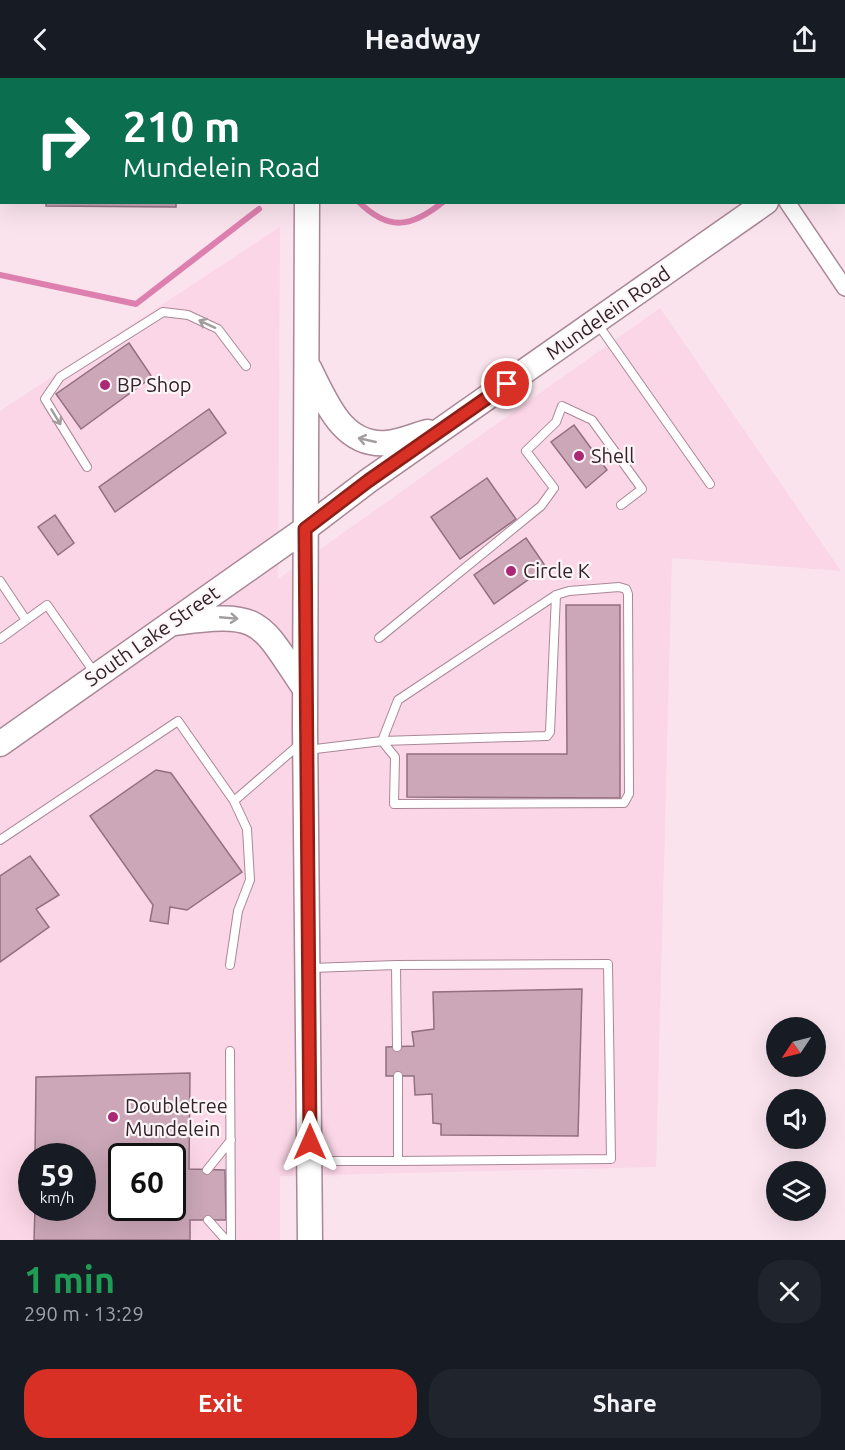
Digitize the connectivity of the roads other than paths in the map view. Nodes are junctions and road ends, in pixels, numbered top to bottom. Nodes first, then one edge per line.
1 (307, 204) edge
2 (788, 204) edge
3 (752, 209) edge
4 (845, 288) edge
5 (596, 322) junction
6 (306, 363) junction
7 (246, 366) dead end
8 (444, 428) junction
9 (87, 467) dead end
10 (710, 484) dead end
11 (621, 505) dead end
12 (305, 529) junction
13 (0, 581) edge
14 (556, 595) junction
15 (26, 620) junction
16 (171, 623) junction
17 (379, 638) dead end
18 (0, 639) edge
19 (96, 676) junction
20 (305, 689) junction
21 (382, 741) junction
22 (0, 744) edge
23 (305, 744) junction
24 (234, 801) junction
25 (0, 840) edge
26 (230, 965) dead end
27 (396, 965) junction
28 (309, 968) junction
29 (397, 1047) dead end
30 (230, 1051) dead end
31 (398, 1076) dead end
32 (231, 1140) junction
33 (310, 1161) junction
34 (398, 1161) junction
35 (207, 1170) dead end
36 (208, 1220) dead end
37 (226, 1240) edge
38 (231, 1240) edge
39 (310, 1240) edge

1 - 6 main road
2 - 4 street
3 - 5 main road, Mundelein Road
5 - 8 main road, Mundelein Road
5 - 10 lane
8 -> 6 main road
6 - 12 main road
7 -> 9 lane
8 - 12 main road, Mundelein Road
11 - 17 lane
12 - 16 main road, South Lake Street
12 - 20 main road
13 - 15 lane
14 - 21 lane
14 - 21 lane
14 - 21 lane
15 - 18 lane
15 - 19 lane
16 - 19 main road, South Lake Street
16 -> 20 main road
19 - 22 main road, South Lake Street
20 - 23 main road
21 - 23 lane
23 - 24 lane
23 - 28 main road
24 - 25 lane
24 - 26 lane
27 - 28 lane
27 - 29 lane
27 - 34 lane
28 - 33 main road
30 - 32 lane
31 - 34 lane
32 - 35 lane
32 - 38 lane
33 - 34 lane
33 - 39 main road
36 - 37 lane

